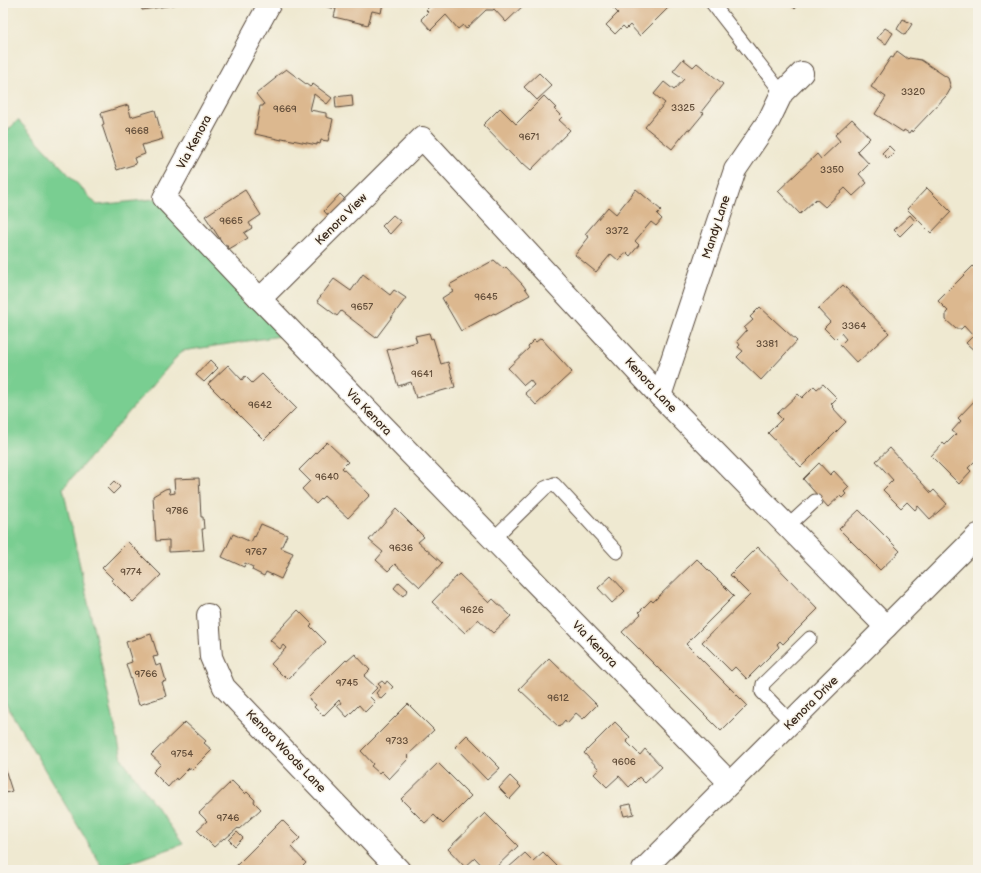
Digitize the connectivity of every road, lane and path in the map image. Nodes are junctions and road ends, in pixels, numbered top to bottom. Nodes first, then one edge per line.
1 (270, 3) edge
2 (712, 3) edge
3 (802, 73) dead end
4 (782, 93) junction
5 (422, 138) joint
6 (260, 300) junction
7 (660, 396) junction
8 (815, 501) dead end
9 (788, 526) junction
10 (978, 535) edge
11 (493, 539) junction
12 (617, 552) dead end
13 (208, 615) dead end
14 (886, 627) junction
15 (810, 638) dead end
16 (791, 722) junction
17 (730, 783) junction
18 (400, 870) edge
19 (643, 870) edge

1 - 6 street, Via Kenora
2 - 4 lane
3 - 4 street, Mandy Lane
4 - 7 street, Mandy Lane
5 - 6 street, Kenora View
5 - 7 street, Kenora Lane
6 - 11 street, Via Kenora
7 - 9 street, Kenora Lane
8 - 9 lane
9 - 14 street, Kenora Lane
10 - 14 street, Kenora Drive
11 - 12 lane
11 - 17 street, Via Kenora
13 - 18 street, Kenora Woods Lane
14 - 16 street, Kenora Drive
15 - 16 lane
16 - 17 street, Kenora Drive
17 - 19 street, Kenora Drive

